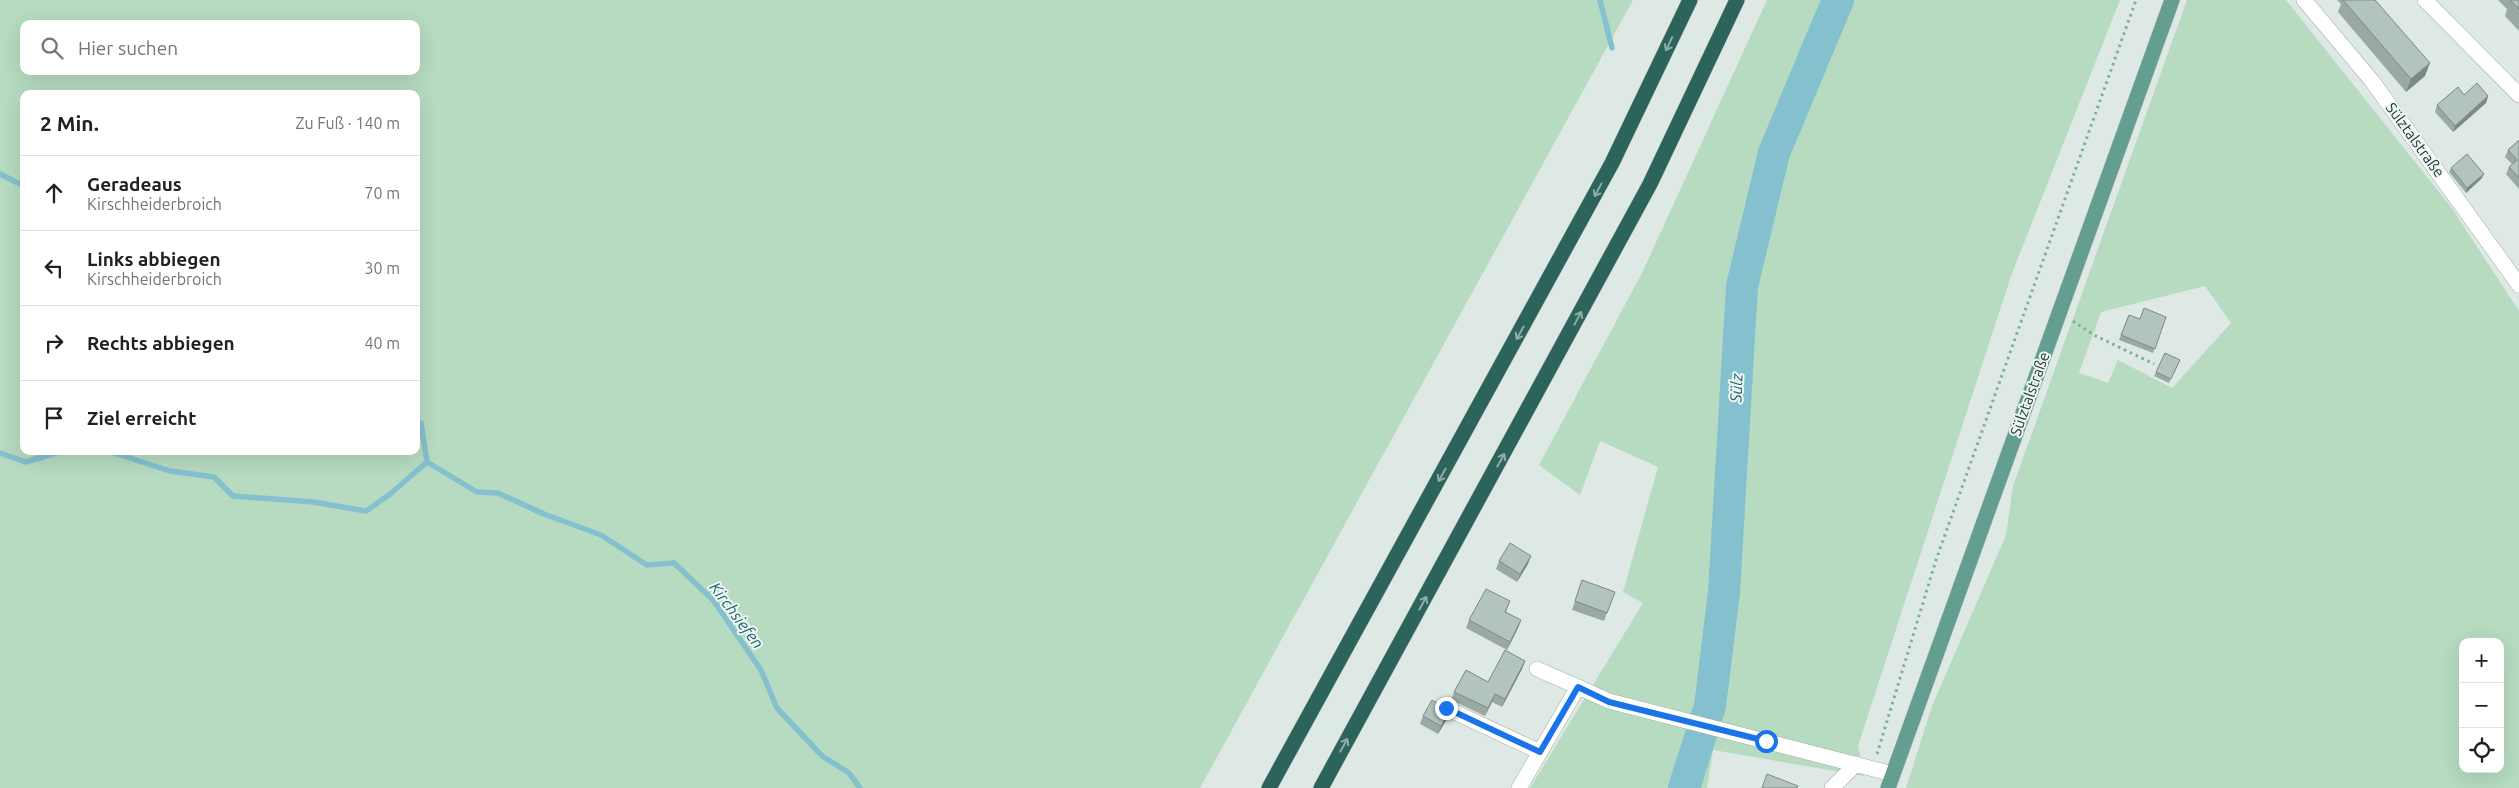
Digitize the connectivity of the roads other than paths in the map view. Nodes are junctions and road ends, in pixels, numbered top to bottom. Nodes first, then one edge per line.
1 (1690, 0) edge
2 (1737, 0) edge
3 (2172, 0) edge
4 (2304, 0) edge
5 (2425, 0) edge
6 (2519, 95) edge
7 (2519, 285) edge
8 (1537, 669) dead end
9 (1578, 687) junction
10 (1446, 708) edge
11 (1540, 752) junction
12 (1856, 764) junction
13 (1891, 781) edge
14 (1269, 788) edge
15 (1321, 788) edge
16 (1519, 788) edge
17 (1832, 788) edge

1 -> 14 highway
15 -> 2 highway
3 - 13 main road, Sülztalstraße
4 - 7 street, Sülztalstraße
5 - 6 street
8 - 9 street
9 - 11 street
9 - 12 street
10 - 11 street
11 - 16 street
12 - 13 street
12 - 17 street

